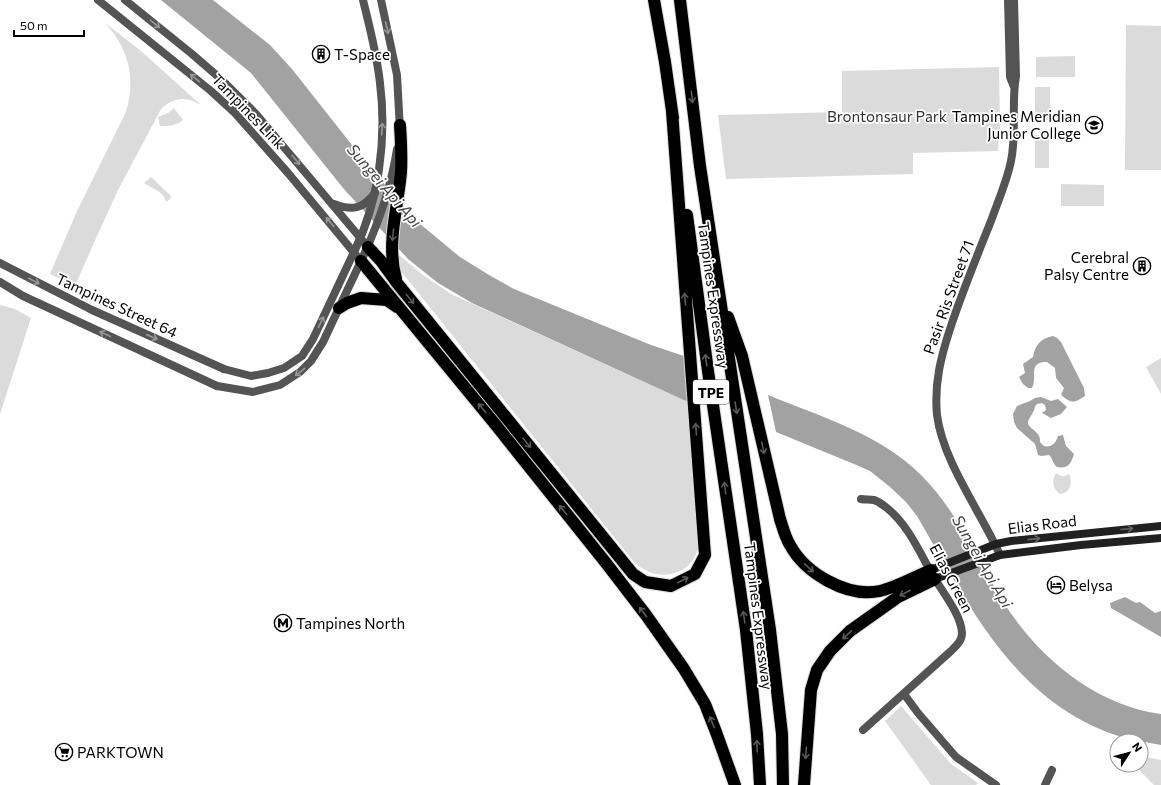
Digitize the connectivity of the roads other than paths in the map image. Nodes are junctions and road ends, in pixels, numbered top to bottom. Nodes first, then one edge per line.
1 (98, 0) edge
2 (125, 0) edge
3 (363, 0) edge
4 (381, 0) edge
5 (654, 0) edge
6 (680, 0) edge
7 (684, 0) edge
8 (1008, 0) edge
9 (1014, 0) edge
10 (687, 58) junction
11 (222, 80) junction
12 (1014, 88) junction
13 (672, 111) junction
14 (235, 113) junction
15 (400, 125) junction
16 (375, 193) junction
17 (333, 204) junction
18 (364, 243) junction
19 (358, 256) junction
20 (0, 262) edge
21 (0, 282) edge
22 (397, 283) junction
23 (718, 286) junction
24 (339, 308) junction
25 (402, 310) junction
26 (861, 500) dead end
27 (1161, 526) edge
28 (1161, 538) edge
29 (996, 544) junction
30 (1000, 555) junction
31 (933, 574) junction
32 (904, 694) junction
33 (863, 730) dead end
34 (1052, 770) dead end
35 (735, 785) edge
36 (760, 785) edge
37 (783, 785) edge
38 (804, 785) edge
39 (996, 785) edge
40 (1045, 785) edge

14 -> 1 street, Tampines Link
2 -> 11 street, Tampines Link
16 -> 3 street
4 -> 15 street
5 - 13 highway, Tampines Expressway / TPE
6 - 10 highway, Tampines Expressway / TPE
7 - 10 highway
8 - 12 street, Pasir Ris Street 71
9 - 12 street, Pasir Ris Street 71
10 -> 23 highway, Tampines Expressway / TPE
11 - 14 street
11 -> 17 street, Tampines Link
12 - 29 street, Pasir Ris Street 71
22 -> 13 highway
36 -> 13 highway, Tampines Expressway / TPE
19 -> 14 street, Tampines Link
15 - 18 street
15 -> 22 highway
16 - 17 street
16 - 18 street
17 - 18 street, Tampines Link
18 - 19 street
18 - 22 highway
20 -> 19 street, Tampines Street 64
19 - 24 street, Tampines Street 64
19 - 25 highway
24 -> 21 street, Tampines Street 64
23 -> 31 highway
23 -> 37 highway, Tampines Expressway / TPE
24 - 25 highway
35 -> 25 highway
26 - 31 street, Elias Green
29 -> 27 main road, Elias Road
28 - 30 main road, Elias Road
29 - 30 street, Pasir Ris Street 71
29 - 31 main road, Elias Road
30 - 31 main road, Elias Road
31 - 32 street, Elias Green
31 -> 38 highway
32 - 33 street, Elias Green
32 - 39 street
34 - 40 street

